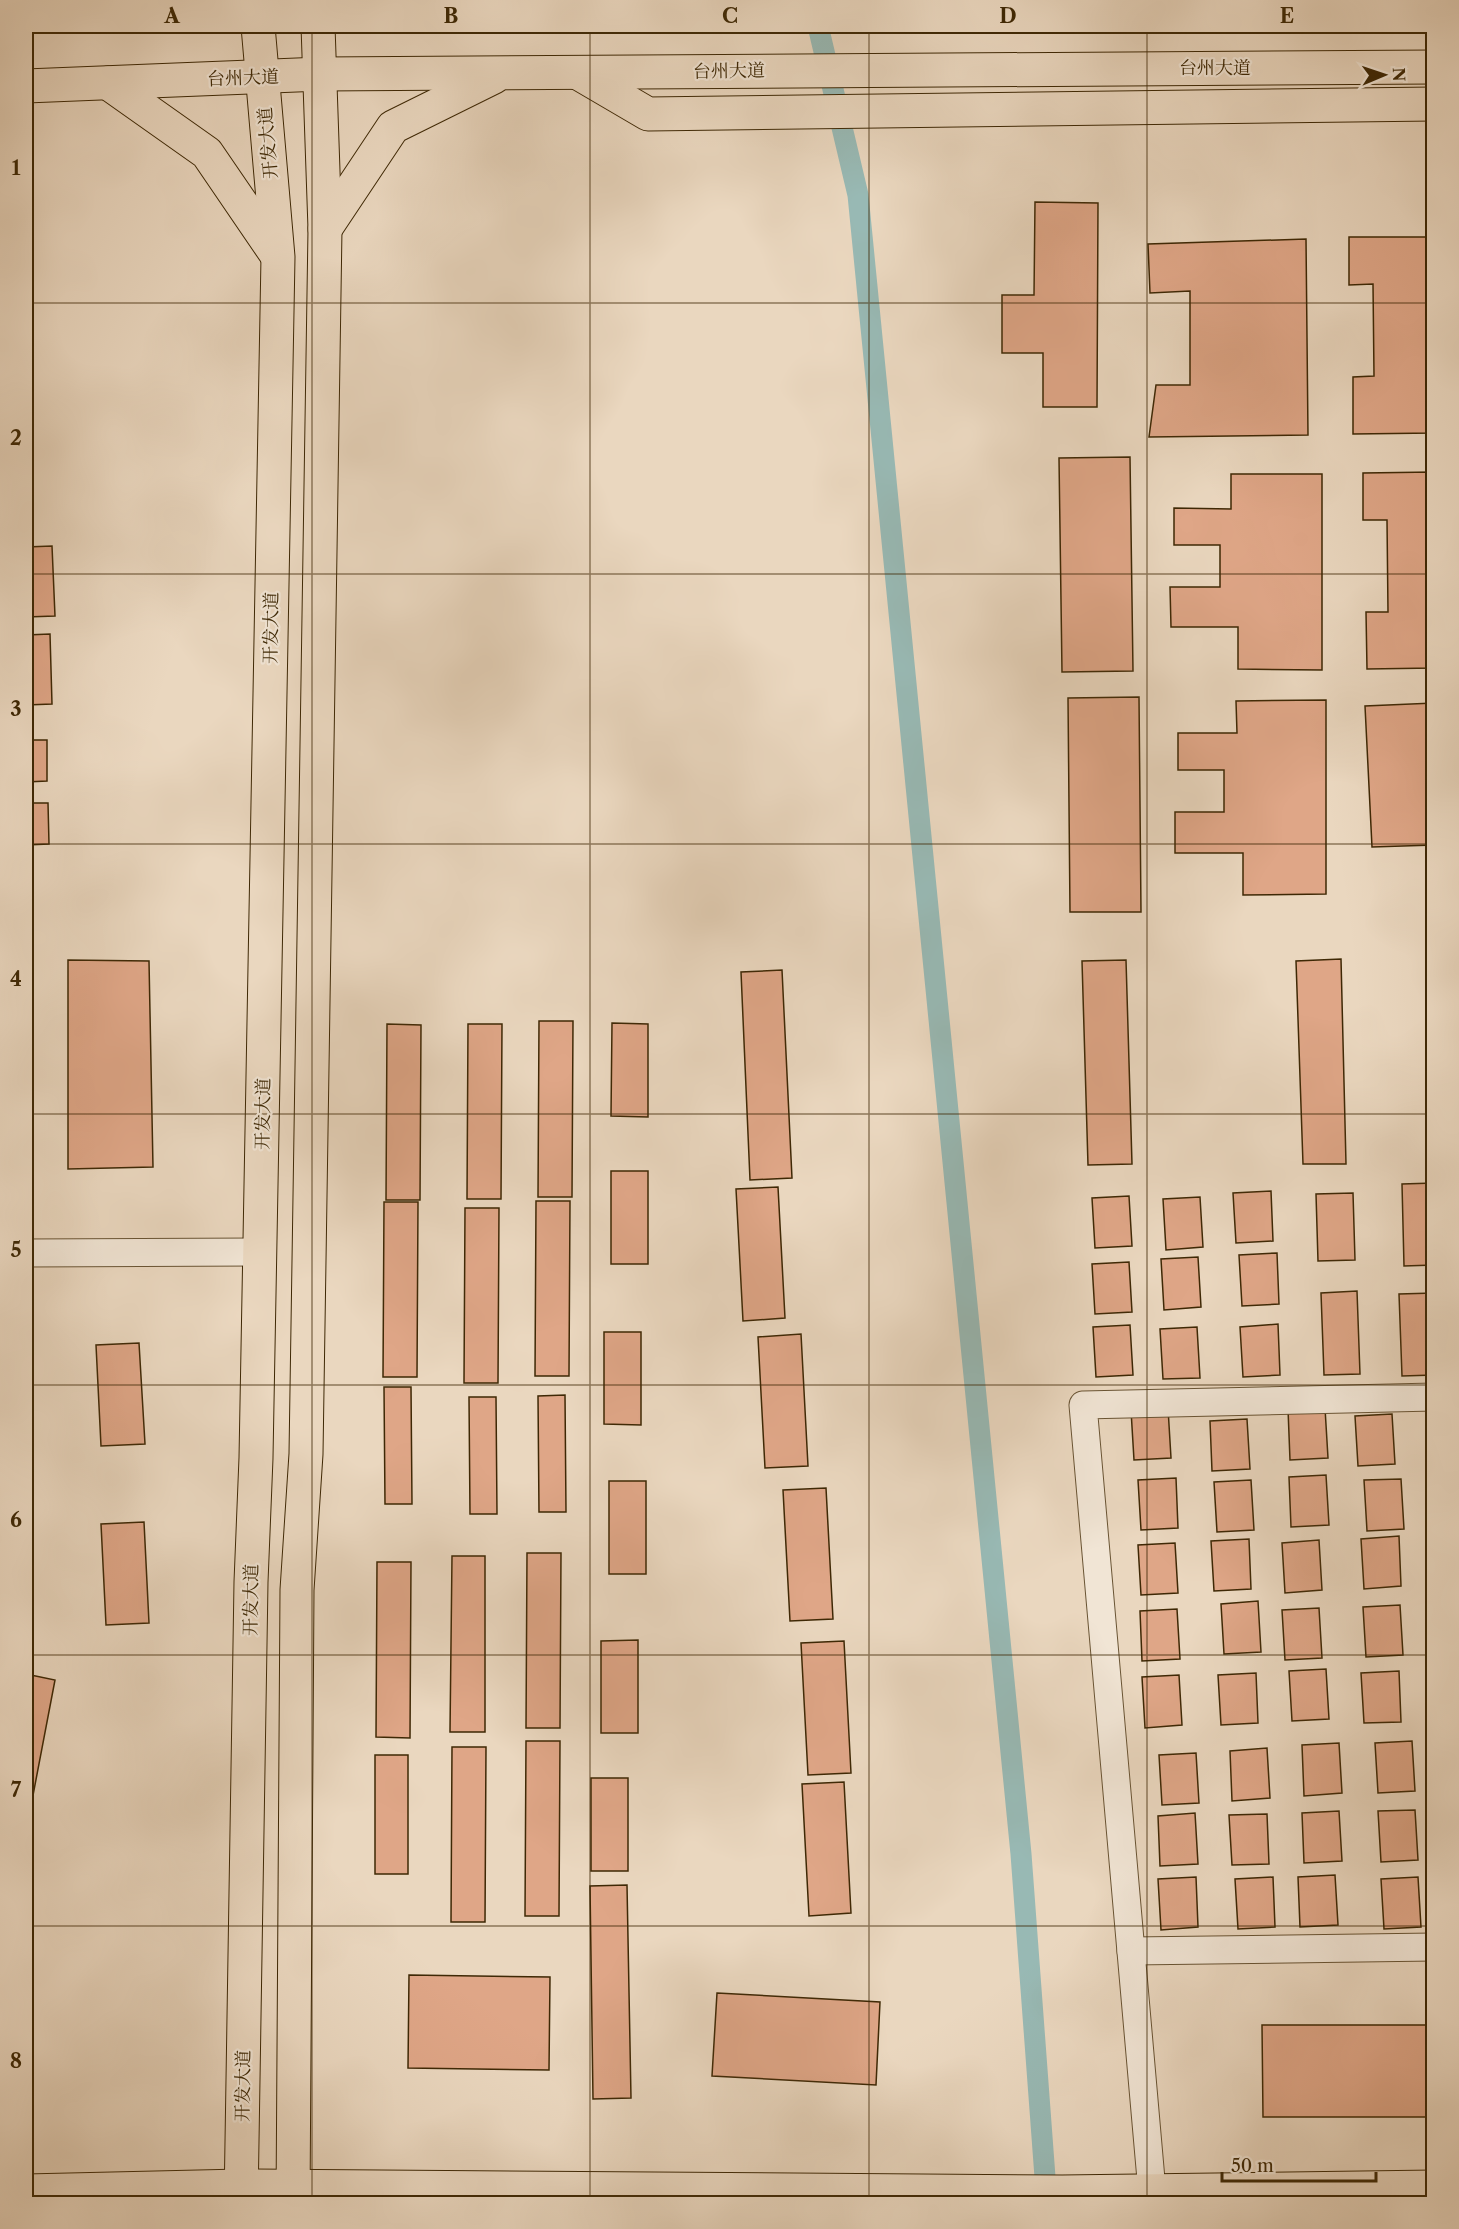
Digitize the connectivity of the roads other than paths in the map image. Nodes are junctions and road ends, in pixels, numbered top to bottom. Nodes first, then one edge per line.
1 (258, 26) edge
2 (318, 26) edge
3 (1434, 68) edge
4 (576, 72) junction
5 (500, 73) junction
6 (321, 74) junction
7 (262, 77) junction
8 (108, 83) junction
9 (26, 86) edge
10 (1434, 104) edge
11 (326, 230) junction
12 (278, 257) junction
13 (26, 1252) edge
14 (260, 1252) junction
15 (1434, 1397) edge
16 (1434, 1947) edge
17 (1131, 1951) junction
18 (1434, 2187) edge
19 (26, 2191) edge
20 (1152, 2191) junction
21 (241, 2195) edge
22 (293, 2195) edge

1 - 7 main road, 开发大道
2 - 6 main road
3 - 4 main road, 台州大道
4 - 5 main road, 台州大道
4 - 10 main road
5 - 6 main road, 台州大道
5 - 11 main road
6 - 7 main road, 台州大道
6 - 11 main road
7 - 8 main road, 台州大道
7 - 12 main road, 开发大道
8 - 9 main road, 台州大道
8 - 12 main road
11 - 22 main road
12 - 14 main road, 开发大道
13 - 14 street
14 - 21 main road, 开发大道
15 - 17 street
16 - 17 street
17 - 20 street
18 - 20 main road
19 - 21 main road
20 - 22 main road
21 - 22 main road

